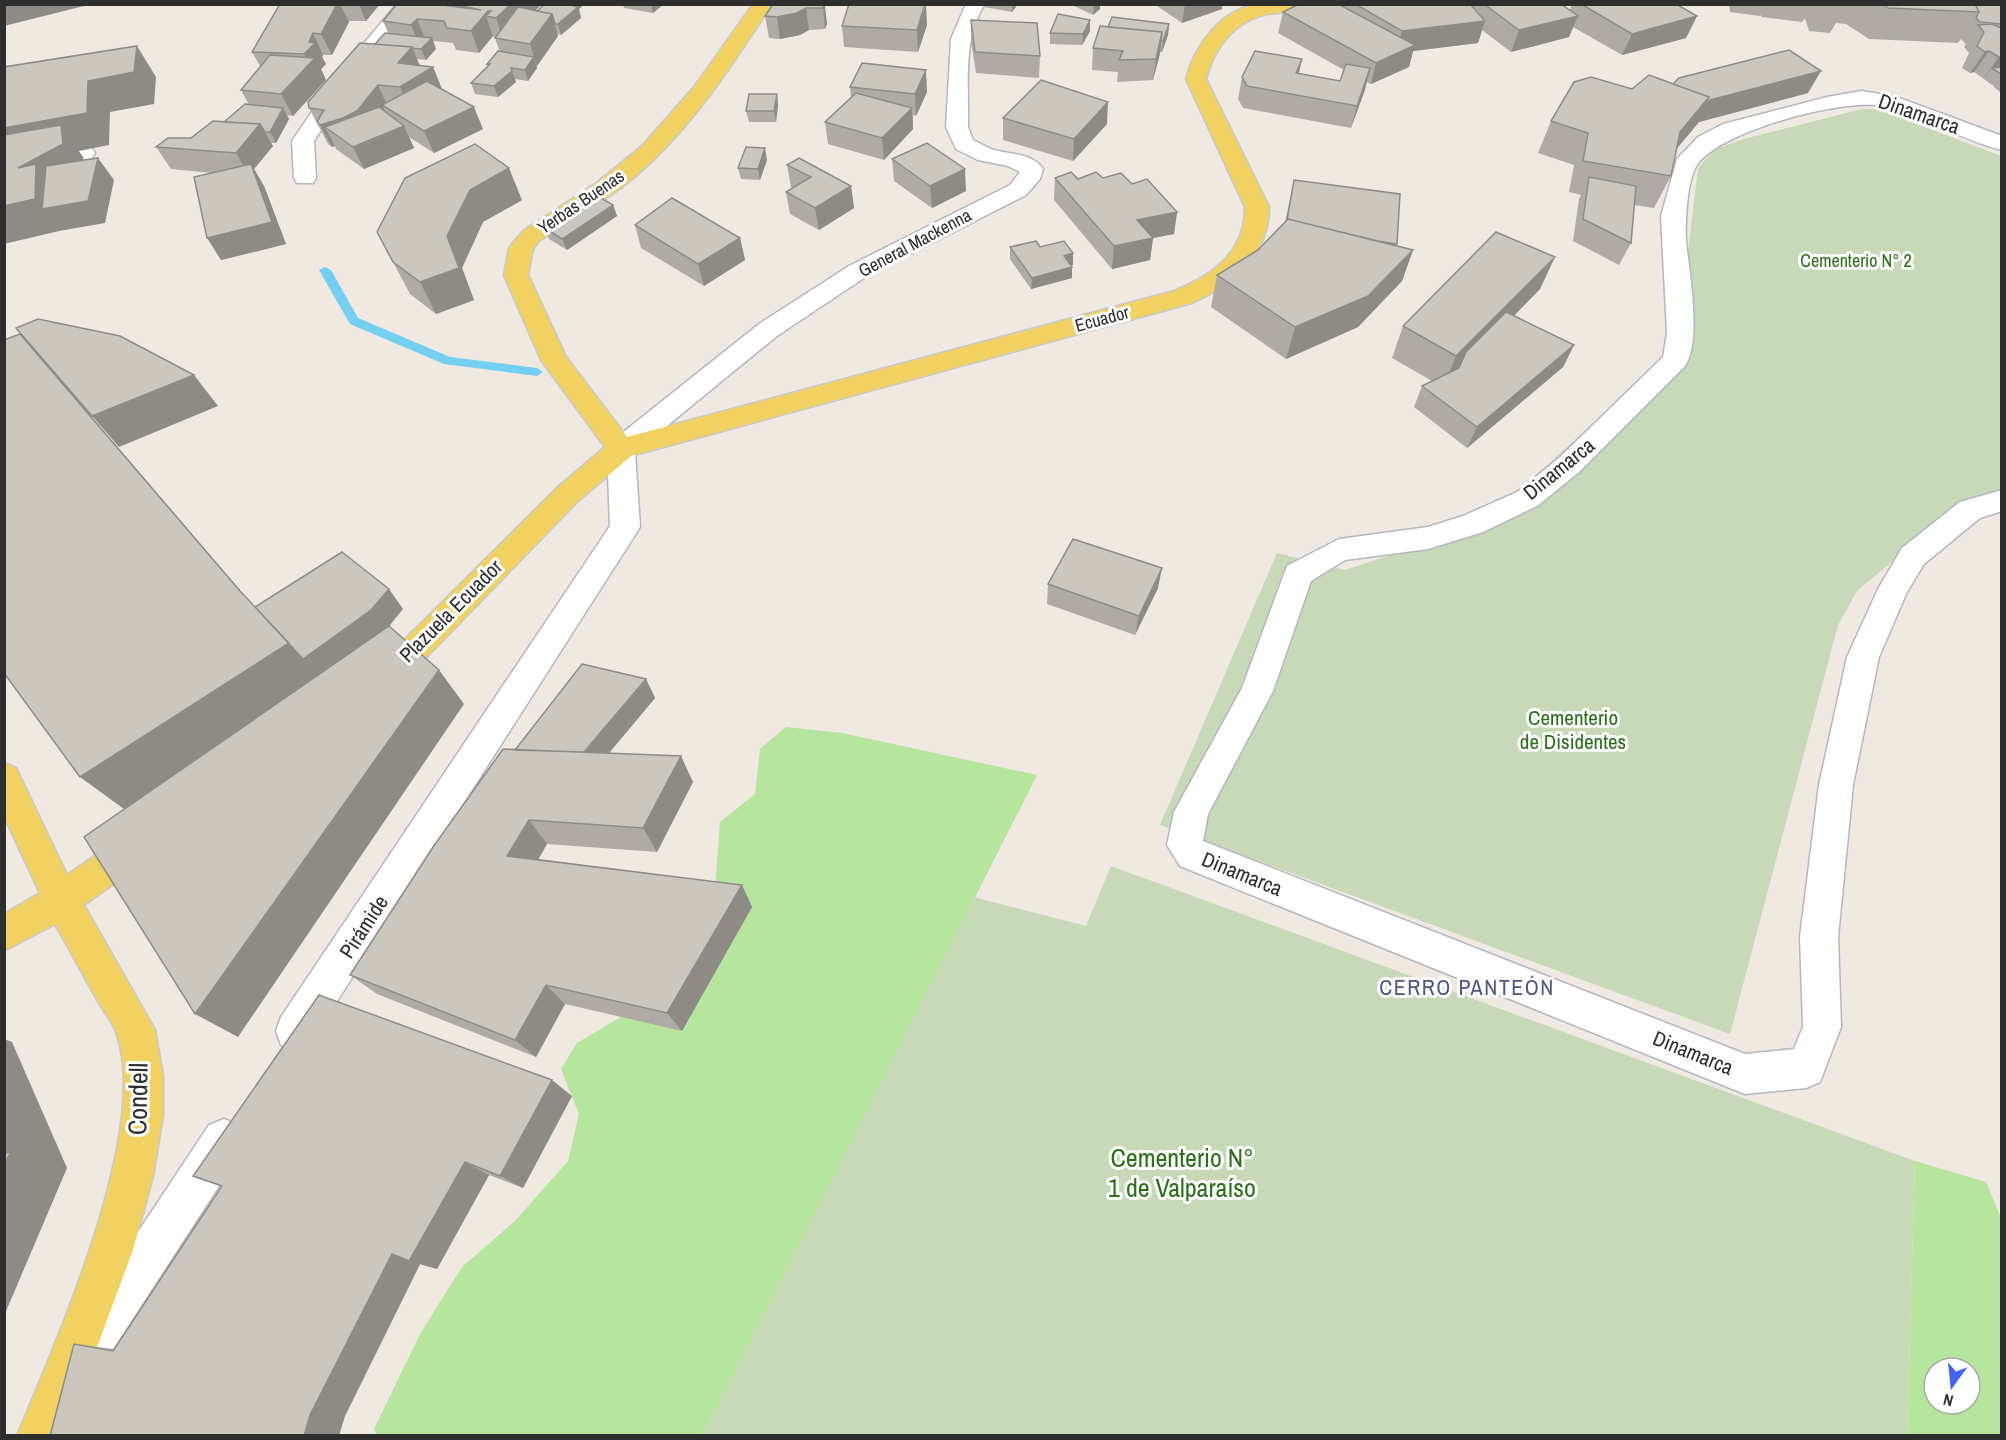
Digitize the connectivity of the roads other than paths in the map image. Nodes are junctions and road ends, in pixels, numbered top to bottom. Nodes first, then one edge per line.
1 (408, 4) edge
2 (763, 4) edge
3 (976, 4) edge
4 (1308, 4) edge
5 (2001, 144) edge
6 (84, 153) dead end
7 (4, 167) edge
8 (305, 178) dead end
9 (621, 448) junction
10 (2001, 500) edge
11 (355, 696) edge
12 (4, 778) edge
13 (170, 825) edge
14 (61, 900) junction
15 (4, 934) edge
16 (280, 1054) edge
17 (241, 1114) edge
18 (59, 1392) junction
19 (40, 1436) edge

1 - 8 street
2 - 9 main road, Yerbas Buenas
3 - 9 street, General Mackenna
4 - 9 main road, Ecuador
5 - 10 street, Dinamarca
6 - 7 street
9 - 11 main road, Plazuela Ecuador
9 - 16 street, Pirámide
12 - 14 main road, Condell
13 - 14 main road
14 - 15 main road
14 - 18 main road, Condell
17 - 18 street
18 - 19 main road, Condell

